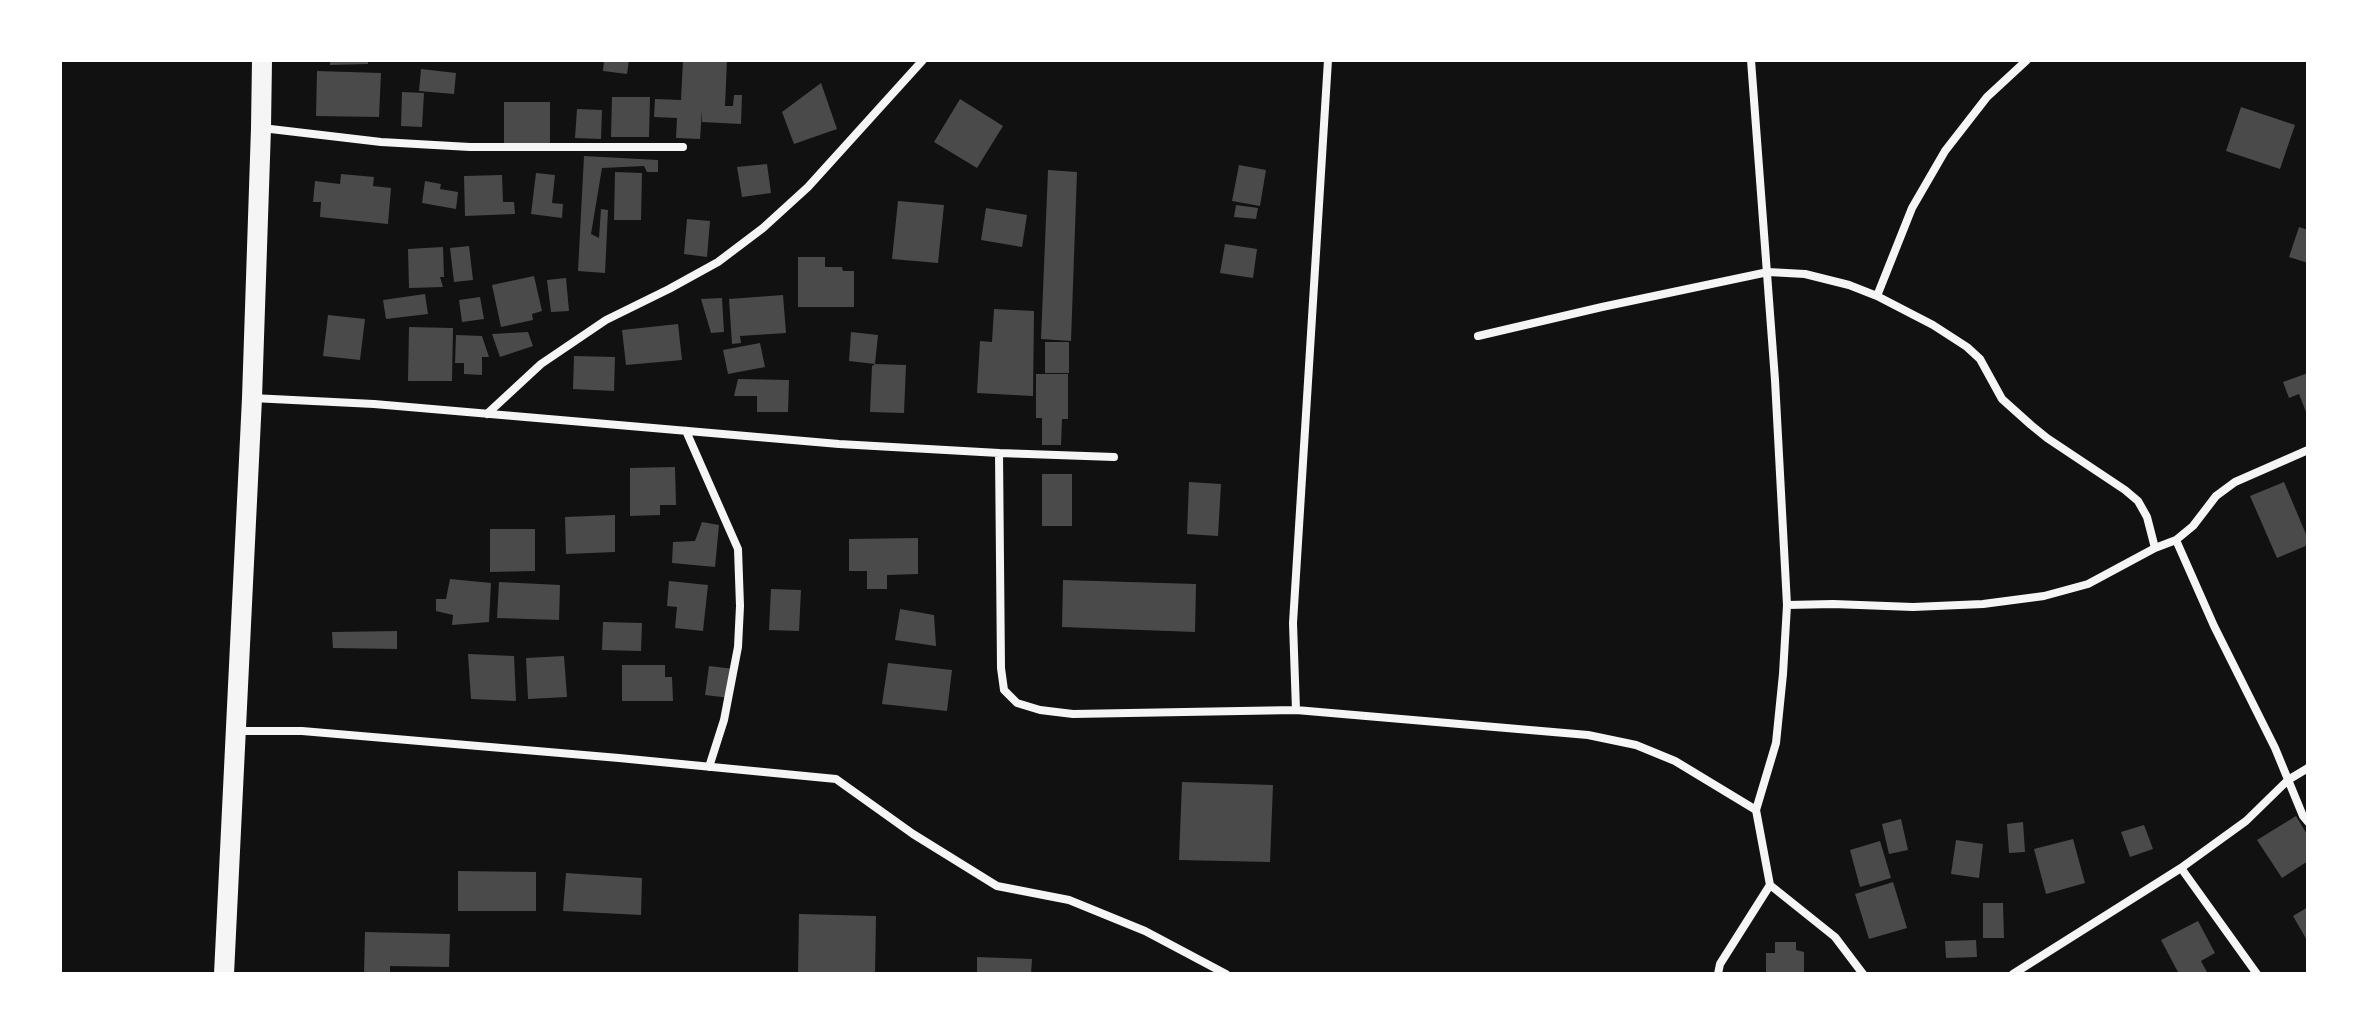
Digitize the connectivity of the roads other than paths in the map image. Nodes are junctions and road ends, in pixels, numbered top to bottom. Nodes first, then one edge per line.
1 (262, 60) edge
2 (923, 60) edge
3 (1328, 60) edge
4 (1751, 60) edge
5 (2027, 60) edge
6 (261, 128) junction
7 (683, 147) dead end
8 (1768, 272) junction
9 (1877, 296) junction
10 (1478, 336) dead end
11 (252, 398) junction
12 (487, 414) junction
13 (686, 431) junction
14 (2308, 450) edge
15 (999, 453) junction
16 (1114, 457) dead end
17 (2176, 540) junction
18 (2155, 548) junction
19 (1787, 605) junction
20 (1296, 710) junction
21 (235, 731) junction
22 (709, 767) junction
23 (2308, 768) edge
24 (2288, 780) junction
25 (1756, 810) junction
26 (2308, 822) edge
27 (2181, 868) junction
28 (1770, 885) junction
29 (224, 974) edge
30 (1226, 974) edge
31 (1718, 974) edge
32 (1863, 974) edge
33 (2013, 974) edge
34 (2257, 974) edge

1 - 6 main road
2 - 12 street
3 - 20 street
4 - 8 street
5 - 9 street
6 - 7 street
6 - 11 main road
8 - 9 street
8 - 10 street
8 - 19 street
9 - 18 street
11 - 12 street
11 - 21 main road
12 - 13 street
13 - 15 street
13 - 22 street
14 - 17 street
15 - 16 street
15 - 20 street
17 - 18 street
17 - 24 street
18 - 19 street
19 - 25 street
20 - 25 street
21 - 22 street
21 - 29 main road
22 - 30 street
23 - 24 street
24 - 26 street
24 - 27 street
25 - 28 street
27 - 33 street
27 - 34 street
28 - 31 street
28 - 32 street

